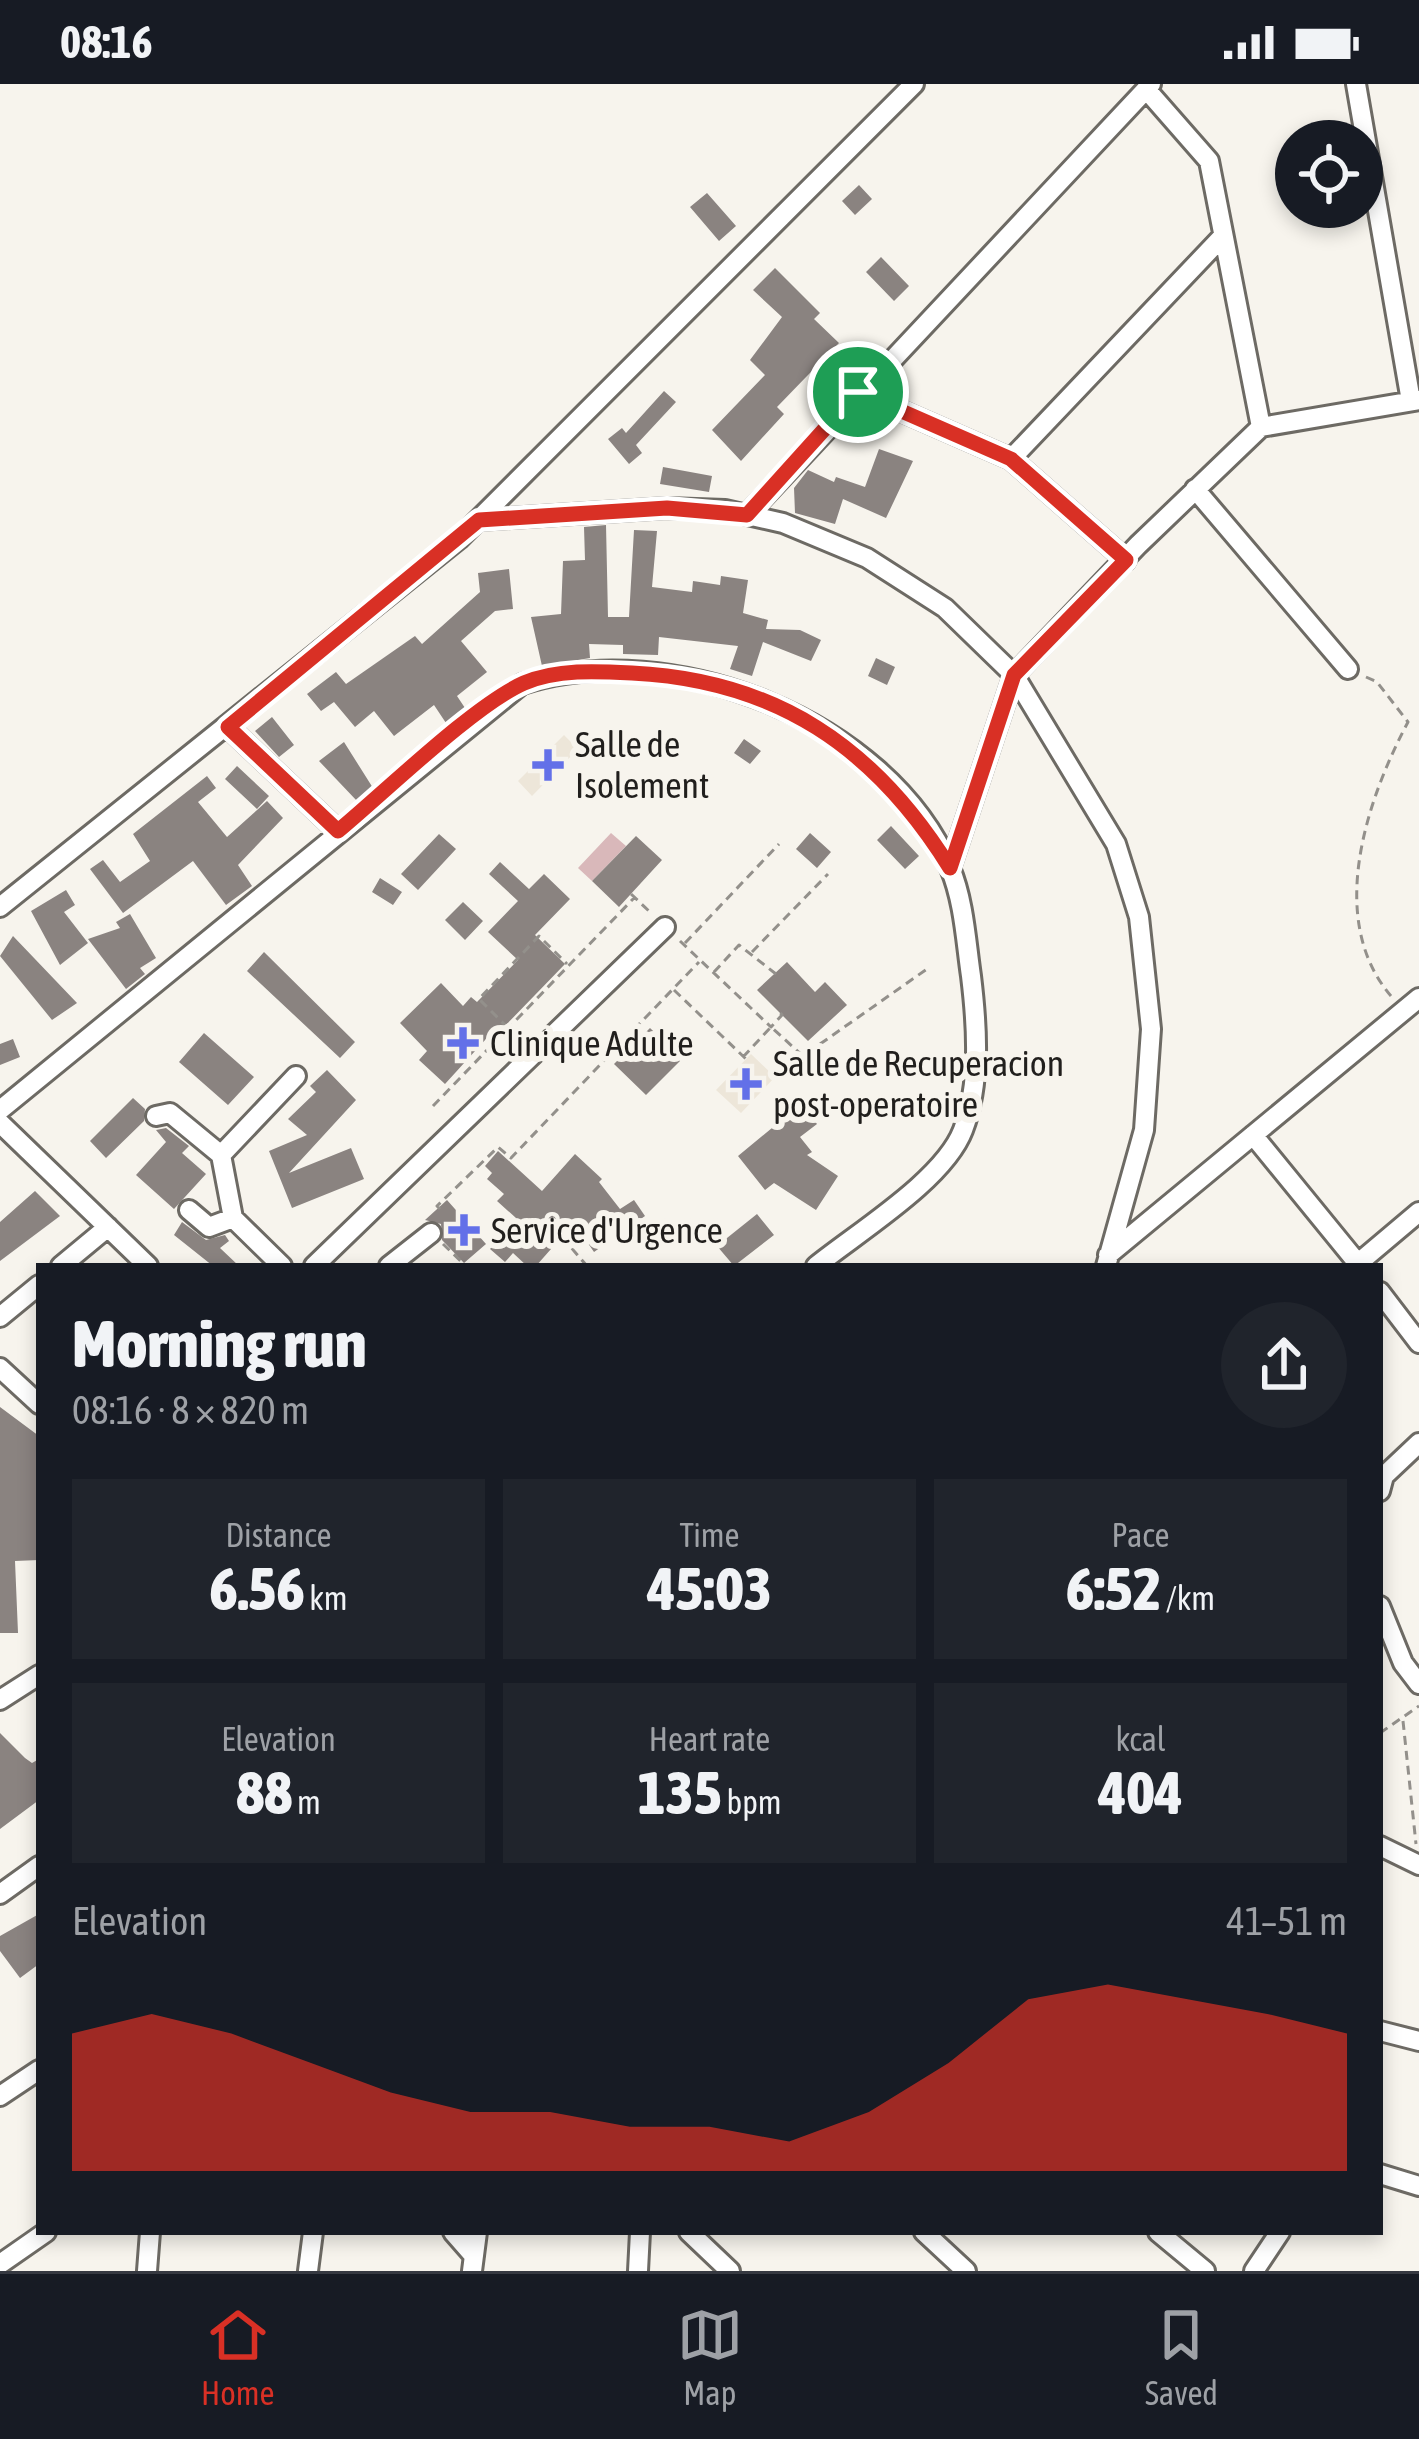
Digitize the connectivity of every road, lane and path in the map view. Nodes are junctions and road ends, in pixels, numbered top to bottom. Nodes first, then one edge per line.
1 (914, 84) edge
2 (1356, 84) edge
3 (1148, 87) edge
4 (1223, 236) junction
5 (858, 392) junction
6 (1415, 400) edge
7 (1261, 427) junction
8 (1011, 459) junction
9 (1196, 489) junction
10 (747, 515) junction
11 (479, 520) junction
12 (1126, 560) junction
13 (1348, 669) joint
14 (1014, 675) junction
15 (228, 727) junction
16 (338, 831) junction
17 (779, 844) dead end
18 (950, 868) junction
19 (828, 874) dead end
20 (0, 908) edge
21 (665, 927) junction
22 (684, 945) junction
23 (752, 952) junction
24 (701, 960) junction
25 (569, 965) junction
26 (927, 969) dead end
27 (713, 972) junction
28 (776, 974) dead end
29 (673, 989) junction
30 (1411, 1004) edge
31 (778, 1010) dead end
32 (771, 1027) junction
33 (508, 1028) junction
34 (620, 1044) junction
35 (627, 1051) dead end
36 (296, 1076) dead end
37 (433, 1106) dead end
38 (0, 1110) edge
39 (156, 1116) dead end
40 (0, 1123) edge
41 (1253, 1135) junction
42 (221, 1155) junction
43 (440, 1209) dead end
44 (189, 1210) dead end
45 (1419, 1213) edge
46 (233, 1218) junction
47 (108, 1227) junction
48 (439, 1234) joint
49 (562, 1237) dead end
50 (1103, 1262) edge
51 (66, 1263) edge
52 (145, 1263) edge
53 (279, 1263) edge
54 (322, 1263) edge
55 (394, 1263) edge
56 (463, 1263) edge
57 (584, 1263) edge
58 (820, 1263) edge
59 (1355, 1263) edge
60 (1359, 1263) edge
61 (36, 1287) edge
62 (1383, 1296) edge
63 (0, 1317) edge
64 (1419, 1342) edge
65 (0, 1368) edge
66 (36, 1401) edge
67 (1419, 1443) edge
68 (1383, 1480) edge
69 (1383, 1613) edge
70 (36, 1677) edge
71 (1419, 1684) edge
72 (0, 1700) edge
73 (1419, 1706) edge
74 (1402, 1721) junction
75 (1383, 1731) edge
76 (1383, 1848) edge
77 (1418, 1865) edge
78 (36, 1868) edge
79 (0, 1894) edge
80 (1383, 2032) edge
81 (1419, 2041) edge
82 (36, 2072) edge
83 (0, 2096) edge
84 (1383, 2175) edge
85 (1419, 2186) edge
86 (42, 2235) edge
87 (150, 2235) edge
88 (314, 2235) edge
89 (455, 2235) edge
90 (640, 2235) edge
91 (692, 2235) edge
92 (927, 2235) edge
93 (1162, 2235) edge
94 (1278, 2235) edge
95 (473, 2263) edge
96 (0, 2264) edge
97 (147, 2271) edge
98 (308, 2271) edge
99 (638, 2271) edge
100 (730, 2271) edge
101 (965, 2271) edge
102 (1204, 2271) edge
103 (1254, 2271) edge

1 - 11 street
2 - 6 street
3 - 4 street
3 - 5 street
4 - 7 street
4 - 8 street
5 - 8 street
5 - 10 street
6 - 7 street
7 - 9 street
8 - 12 street
9 - 12 street
9 - 13 street
10 - 11 street
10 - 14 street
11 - 15 street
12 - 14 street
13 - 30 path
14 - 18 street
14 - 50 street
15 - 16 street
15 - 20 street
16 - 18 street
16 - 38 street
17 - 22 path
18 - 58 street
19 - 23 path
21 - 22 path
21 - 25 path
21 - 54 street
22 - 24 path
23 - 27 path
23 - 28 path
24 - 27 path
24 - 29 path
25 - 33 path
25 - 33 path
26 - 32 path
27 - 32 path
29 - 32 path
29 - 34 path
30 - 41 street
31 - 32 path
33 - 37 path
34 - 35 path
34 - 43 path
36 - 42 street
39 - 42 street
40 - 47 street
41 - 50 street
41 - 59 street
42 - 46 street
44 - 46 street
45 - 60 street
46 - 53 street
47 - 51 street
47 - 52 street
48 - 55 street
48 - 56 path
49 - 57 path
61 - 63 street
62 - 64 street
65 - 66 street
67 - 68 street
69 - 71 street
70 - 72 street
73 - 74 path
74 - 75 path
74 - 77 path
76 - 77 street
78 - 79 street
80 - 81 street
82 - 83 street
84 - 85 street
86 - 96 street
87 - 97 street
88 - 98 street
89 - 95 street
90 - 99 street
91 - 100 street
92 - 101 street
93 - 102 street
94 - 103 street

